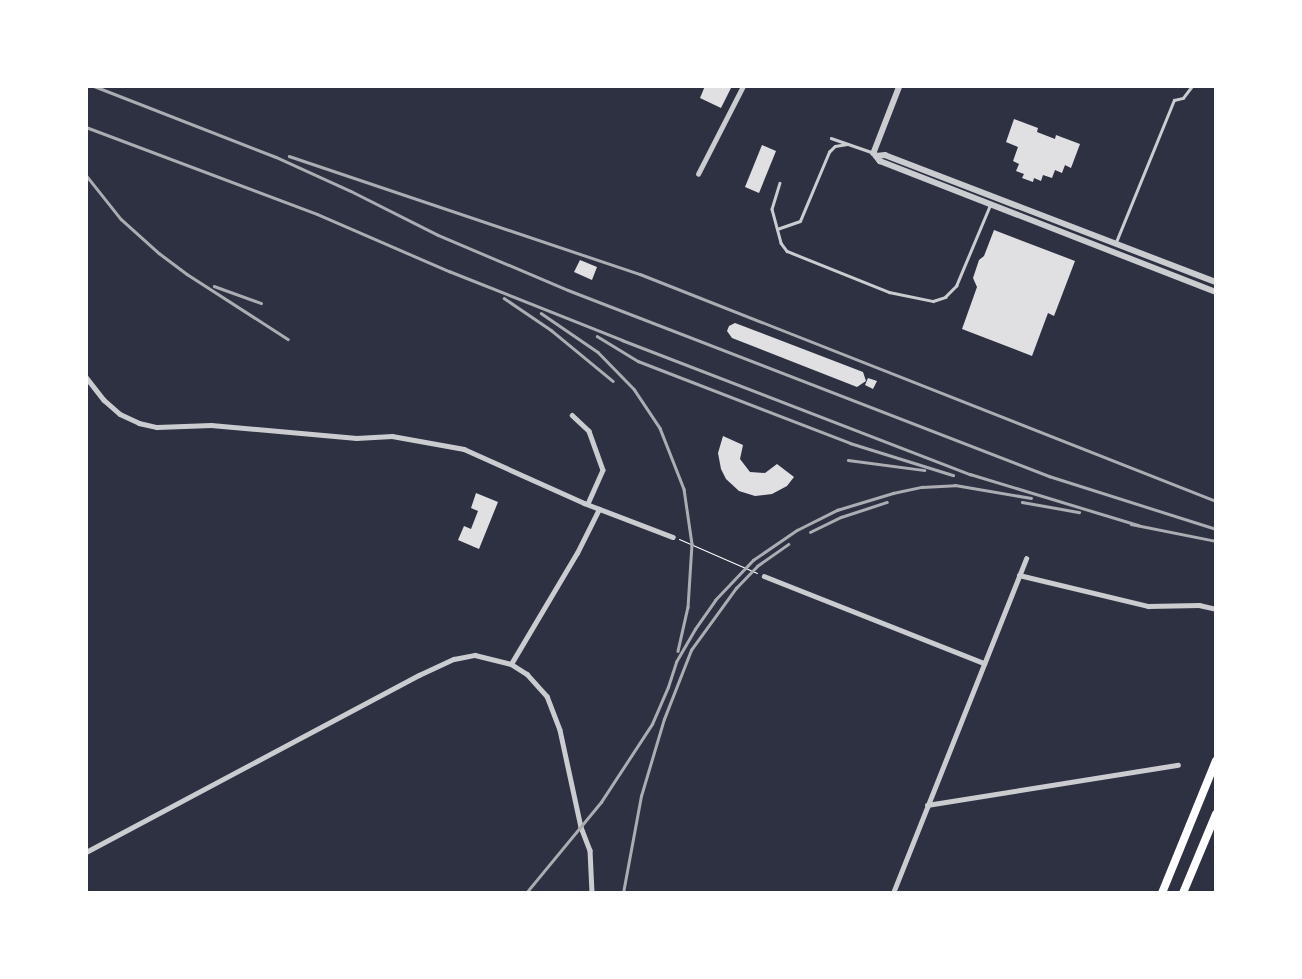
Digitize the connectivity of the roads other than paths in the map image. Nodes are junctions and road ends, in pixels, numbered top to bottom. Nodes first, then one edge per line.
1 (743, 86) edge
2 (900, 86) edge
3 (1192, 86) edge
4 (831, 138) dead end
5 (847, 144) junction
6 (875, 155) junction
7 (698, 174) dead end
8 (780, 183) dead end
9 (991, 203) junction
10 (777, 229) junction
11 (1115, 244) junction
12 (1216, 282) edge
13 (1216, 292) edge
14 (86, 377) edge
15 (572, 415) dead end
16 (588, 504) junction
17 (599, 509) junction
18 (673, 537) road end
19 (1026, 559) dead end
20 (1019, 575) junction
21 (764, 576) road end
22 (1216, 609) edge
23 (984, 662) junction
24 (511, 664) junction
25 (1216, 761) edge
26 (1178, 765) dead end
27 (928, 805) junction
28 (1216, 814) edge
29 (86, 852) edge
30 (592, 893) edge
31 (893, 893) edge
32 (1162, 893) edge
33 (1183, 893) edge

1 - 7 street
2 - 6 street
3 - 11 lane
4 - 5 lane
5 - 6 lane
5 - 10 lane
6 - 9 street
6 - 11 street
8 - 10 lane
9 - 10 lane
9 - 13 street
11 - 12 street
14 - 16 street
15 - 16 street
16 - 17 street
17 - 18 street
17 - 24 street
19 - 20 street
20 - 22 street
20 - 23 street
21 - 23 street
23 - 27 street
24 - 29 street
24 - 30 street
25 - 32 highway
26 - 27 street
27 - 31 street
28 - 33 highway

